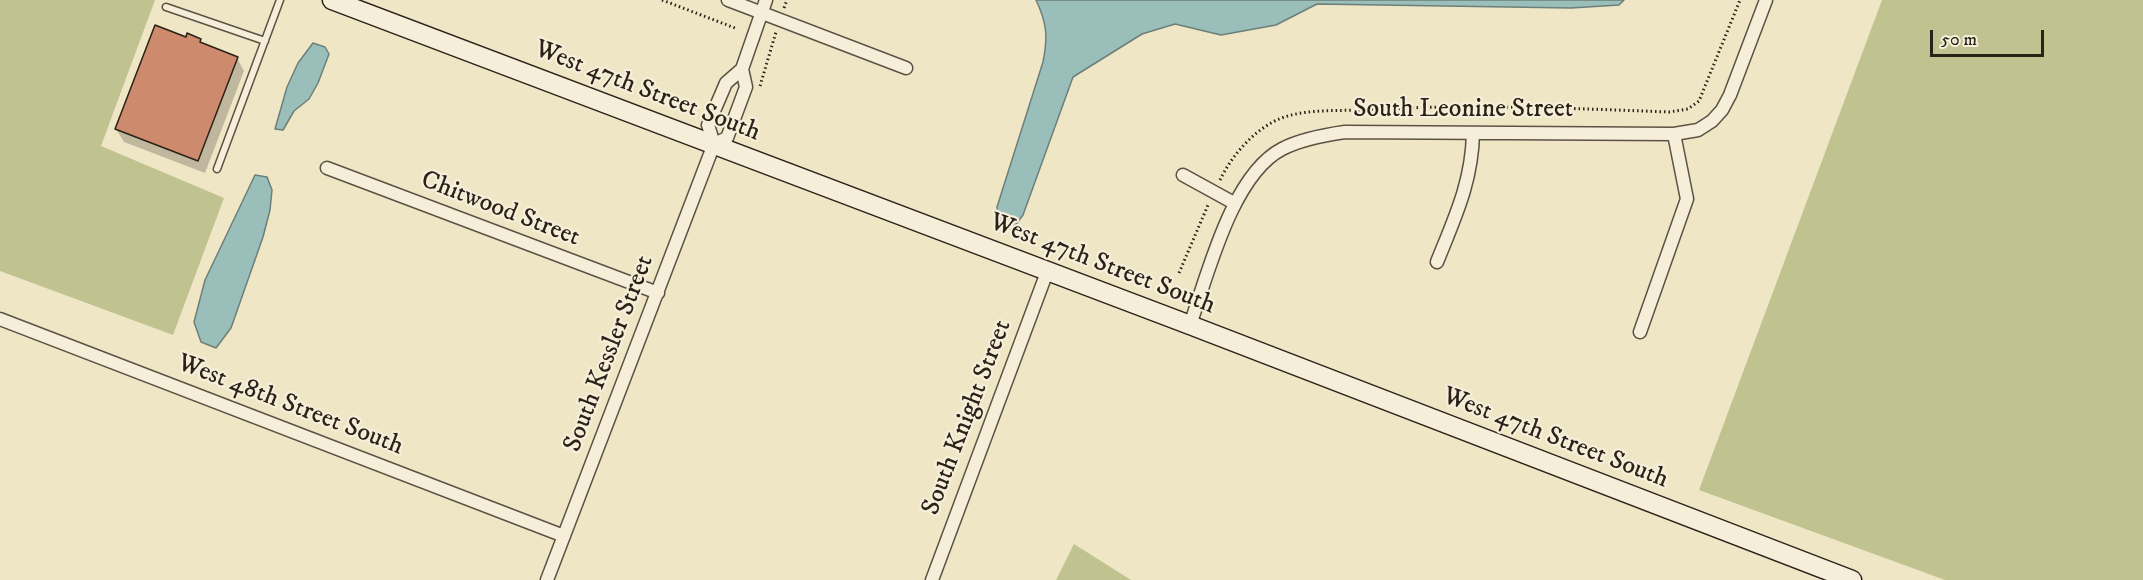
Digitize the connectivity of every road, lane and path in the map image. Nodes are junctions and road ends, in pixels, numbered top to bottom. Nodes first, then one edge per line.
1 (280, 0) edge
2 (332, 0) edge
3 (662, 0) edge
4 (728, 0) edge
5 (766, 0) edge
6 (787, 0) edge
7 (1766, 0) edge
8 (166, 7) dead end
9 (761, 13) junction
10 (780, 20) junction
11 (735, 28) dead end
12 (265, 42) junction
13 (906, 68) dead end
14 (742, 69) junction
15 (757, 94) dead end
16 (1473, 132) junction
17 (1674, 134) junction
18 (714, 144) junction
19 (327, 168) dead end
20 (217, 169) dead end
21 (1183, 176) dead end
22 (1234, 203) junction
23 (1437, 262) dead end
24 (1047, 272) junction
25 (658, 293) junction
26 (0, 319) edge
27 (1190, 325) junction
28 (1640, 332) dead end
29 (564, 536) junction
30 (547, 580) edge
31 (932, 580) edge
32 (1852, 580) edge

1 - 12 lane
2 - 18 street, West 47th Street South
3 - 11 path
4 - 9 street
5 - 9 street, South Kessler Street
6 - 10 path
7 - 17 street, South Leonine Street
8 - 12 lane
9 - 10 street
9 - 14 street, South Kessler Street
10 - 13 street
10 - 15 path
12 - 20 lane
14 - 18 street, South Kessler Street
14 - 18 street, South Kessler Street
16 - 17 street, South Leonine Street
16 - 22 street, South Leonine Street
16 - 23 street
17 - 28 street
18 - 24 street, West 47th Street South
18 - 25 street, South Kessler Street
19 - 25 street, Chitwood Street
21 - 22 street
22 - 27 street, South Leonine Street
24 - 27 street, West 47th Street South
24 - 31 street, South Knight Street
25 - 29 street, South Kessler Street
26 - 29 street, West 48th Street South
27 - 32 street, West 47th Street South
29 - 30 street, South Kessler Street

